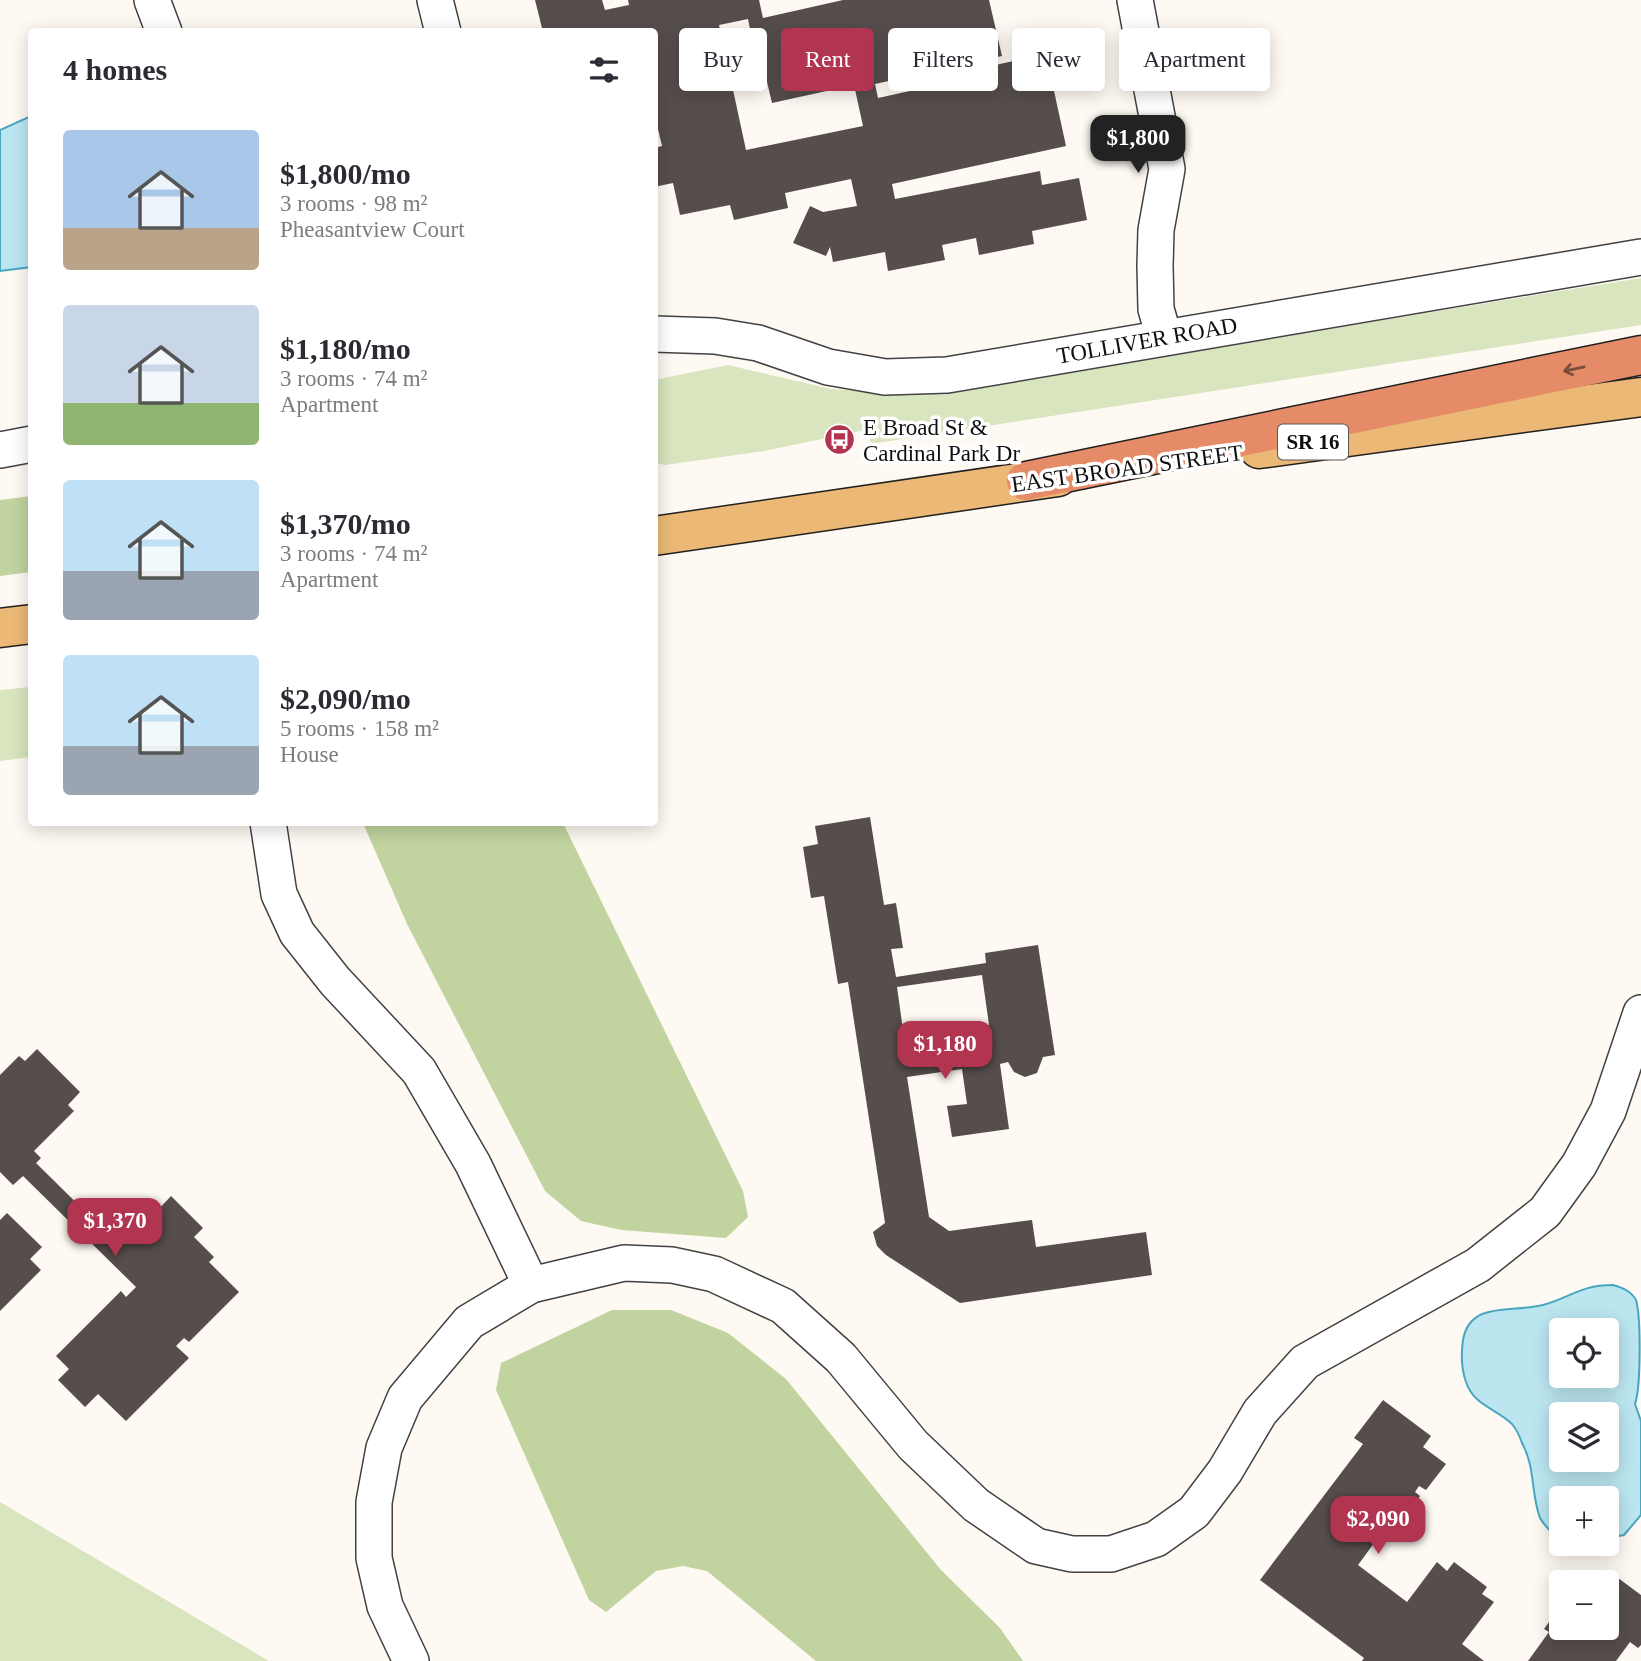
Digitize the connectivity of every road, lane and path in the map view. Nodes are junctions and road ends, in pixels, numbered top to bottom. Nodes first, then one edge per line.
1 (435, 0) edge
2 (1135, 0) edge
3 (442, 28) edge
4 (1641, 257) edge
5 (658, 334) edge
6 (1164, 337) junction
7 (1641, 355) edge
8 (1641, 397) edge
9 (28, 445) edge
10 (0, 450) edge
11 (1027, 481) junction
12 (658, 535) edge
13 (28, 624) edge
14 (0, 628) edge
15 (269, 826) edge
16 (1641, 1013) edge
17 (531, 1285) junction
18 (411, 1661) edge

1 - 3 street
2 - 6 street
4 - 6 street, TOLLIVER ROAD
5 - 6 street, TOLLIVER ROAD
7 -> 11 highway
8 - 11 main road, EAST BROAD STREET / SR 16
9 - 10 street
11 - 12 main road, EAST BROAD STREET / SR 16
13 - 14 main road
15 - 17 street
16 - 17 street
17 - 18 street

